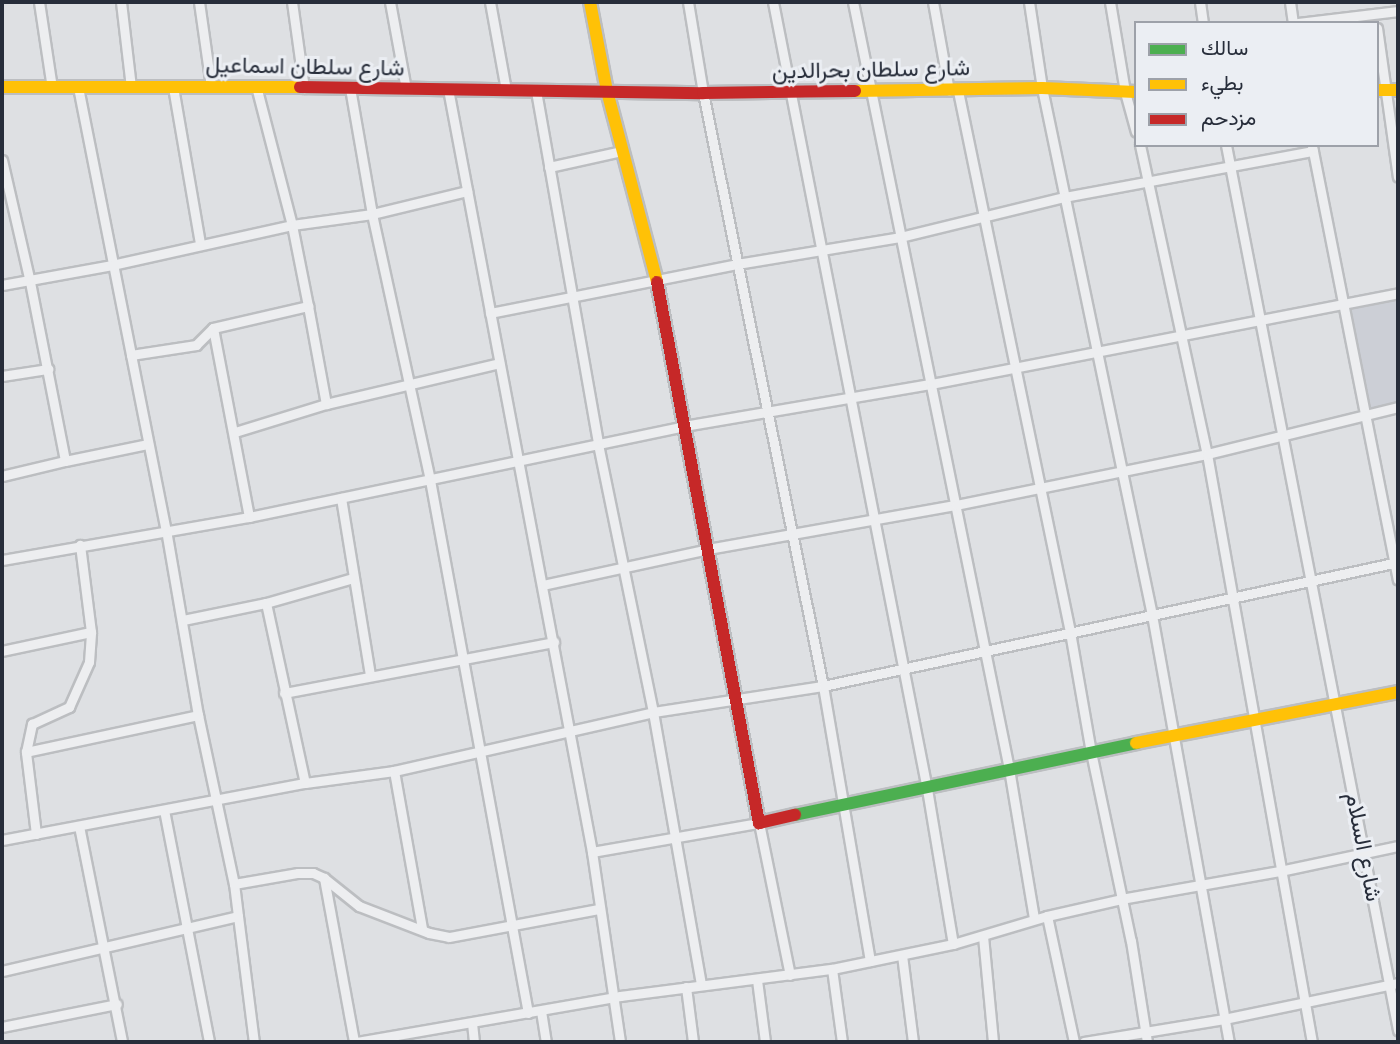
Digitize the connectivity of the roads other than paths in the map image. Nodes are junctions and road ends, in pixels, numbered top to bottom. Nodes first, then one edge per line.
1 (39, 2) edge
2 (121, 2) edge
3 (199, 2) edge
4 (292, 2) edge
5 (390, 2) edge
6 (490, 2) edge
7 (590, 2) edge
8 (688, 2) edge
9 (773, 2) edge
10 (853, 2) edge
11 (933, 2) edge
12 (1029, 2) edge
13 (1110, 2) edge
14 (1199, 2) edge
15 (1290, 2) edge
16 (1373, 2) edge
17 (1398, 11) edge
18 (1203, 21) edge
19 (1295, 21) edge
20 (1376, 21) edge
21 (1379, 38) edge
22 (211, 86) junction
23 (256, 86) junction
24 (2, 87) edge
25 (78, 87) junction
26 (131, 87) junction
27 (173, 87) junction
28 (52, 88) junction
29 (304, 88) junction
30 (1042, 88) junction
31 (351, 89) junction
32 (406, 89) junction
33 (448, 89) junction
34 (506, 90) junction
35 (1388, 90) edge
36 (536, 91) junction
37 (607, 91) junction
38 (869, 91) junction
39 (953, 91) junction
40 (789, 92) junction
41 (1130, 92) edge
42 (703, 93) junction
43 (1134, 118) edge
44 (1141, 147) edge
45 (1226, 147) edge
46 (1312, 148) edge
47 (622, 151) junction
48 (2, 160) edge
49 (549, 167) junction
50 (1230, 167) junction
51 (1398, 177) edge
52 (1150, 182) junction
53 (467, 191) junction
54 (1064, 197) junction
55 (372, 214) junction
56 (983, 215) junction
57 (292, 225) junction
58 (901, 237) junction
59 (200, 244) junction
60 (821, 252) junction
61 (737, 264) junction
62 (112, 265) junction
63 (30, 282) junction
64 (657, 282) junction
65 (2, 285) edge
66 (1398, 293) edge
67 (573, 298) junction
68 (1342, 303) junction
69 (308, 306) junction
70 (490, 313) junction
71 (1259, 318) junction
72 (213, 328) junction
73 (1181, 335) junction
74 (1098, 352) junction
75 (131, 355) junction
76 (499, 363) junction
77 (1014, 366) junction
78 (48, 369) junction
79 (2, 376) edge
80 (410, 383) junction
81 (931, 384) junction
82 (849, 400) junction
83 (326, 404) junction
84 (1398, 407) edge
85 (767, 414) junction
86 (1367, 415) junction
87 (684, 426) junction
88 (235, 432) junction
89 (1282, 436) junction
90 (148, 444) junction
91 (598, 444) junction
92 (1207, 454) junction
93 (65, 461) junction
94 (518, 463) junction
95 (1121, 471) junction
96 (2, 475) edge
97 (430, 480) junction
98 (1040, 486) junction
99 (341, 498) junction
100 (956, 505) junction
101 (249, 517) junction
102 (875, 519) junction
103 (166, 530) junction
104 (790, 533) junction
105 (80, 545) junction
106 (708, 549) junction
107 (2, 560) edge
108 (1397, 562) edge
109 (624, 568) junction
110 (353, 578) junction
111 (1398, 580) edge
112 (1312, 582) junction
113 (543, 585) junction
114 (1232, 600) junction
115 (266, 603) junction
116 (1152, 615) junction
117 (183, 620) junction
118 (91, 632) junction
119 (1070, 632) junction
120 (554, 642) junction
121 (984, 650) junction
122 (2, 651) edge
123 (462, 660) junction
124 (904, 669) junction
125 (370, 675) junction
126 (822, 686) junction
127 (1398, 692) edge
128 (284, 693) junction
129 (734, 700) junction
130 (1334, 705) junction
131 (653, 712) junction
132 (198, 715) junction
133 (1253, 721) junction
134 (568, 729) junction
135 (1174, 737) junction
136 (480, 751) junction
137 (26, 752) junction
138 (1091, 752) junction
139 (1009, 769) junction
140 (394, 771) junction
141 (305, 783) junction
142 (927, 789) junction
143 (217, 798) junction
144 (845, 807) junction
145 (164, 810) junction
146 (759, 823) junction
147 (79, 826) junction
148 (36, 834) junction
149 (675, 838) junction
150 (2, 840) edge
151 (1398, 846) edge
152 (592, 852) junction
153 (1364, 854) junction
154 (1280, 871) junction
155 (324, 878) junction
156 (234, 884) junction
157 (1201, 886) junction
158 (1121, 898) junction
159 (599, 909) junction
160 (238, 916) junction
161 (1047, 916) junction
162 (1034, 919) junction
163 (513, 924) junction
164 (186, 928) junction
165 (422, 928) junction
166 (982, 936) junction
167 (953, 944) junction
168 (105, 948) junction
169 (902, 955) junction
170 (870, 961) junction
171 (832, 969) junction
172 (2, 971) edge
173 (790, 975) junction
174 (758, 980) junction
175 (1394, 984) edge
176 (701, 985) junction
177 (686, 987) junction
178 (613, 997) junction
179 (1303, 1000) junction
180 (117, 1004) junction
181 (541, 1011) junction
182 (528, 1013) junction
183 (1224, 1019) junction
184 (472, 1023) junction
185 (2, 1027) edge
186 (1398, 1030) edge
187 (1146, 1038) edge
188 (398, 1039) edge
189 (122, 1042) edge
190 (209, 1042) edge
191 (254, 1042) edge
192 (355, 1042) edge
193 (474, 1042) edge
194 (546, 1042) edge
195 (620, 1042) edge
196 (694, 1042) edge
197 (765, 1042) edge
198 (842, 1042) edge
199 (913, 1042) edge
200 (993, 1042) edge
201 (1074, 1042) edge
202 (1084, 1042) edge
203 (1228, 1042) edge
204 (1312, 1042) edge

1 - 28 street
2 - 26 street
3 - 22 street
4 - 29 street
5 - 32 street
6 - 34 street
7 - 37 street
8 - 42 street
9 - 40 street
10 - 38 street
11 - 39 street
12 - 30 street
13 - 41 street
14 - 18 street
15 - 19 street
16 - 20 street
17 - 20 street
21 - 35 street
22 - 23 street, شارع سلطان اسماعيل
22 - 27 street, شارع سلطان اسماعيل
23 - 29 street, شارع سلطان اسماعيل
23 - 57 street
24 - 28 street, شارع سلطان اسماعيل
25 - 26 street, شارع سلطان اسماعيل
25 - 28 street, شارع سلطان اسماعيل
25 - 62 street
26 - 27 street, شارع سلطان اسماعيل
27 - 59 street
29 - 31 street, شارع سلطان اسماعيل
30 - 39 street, شارع سلطان بحرالدين
30 - 41 street, شارع سلطان بحرالدين
30 - 54 street
31 - 32 street, شارع سلطان اسماعيل
31 - 55 street
32 - 33 street, شارع سلطان اسماعيل
33 - 34 street, شارع سلطان اسماعيل
33 - 53 street
34 - 36 street, شارع سلطان اسماعيل
35 - 51 street
36 - 37 street, شارع سلطان اسماعيل
36 - 49 street
37 - 42 street, شارع سلطان بحرالدين
37 - 47 street
38 - 39 street, شارع سلطان بحرالدين
38 - 40 street, شارع سلطان بحرالدين
38 - 58 street
39 - 56 street
40 - 42 street, شارع سلطان بحرالدين
40 - 60 street
41 - 43 street
42 - 61 street
44 - 52 street
45 - 50 street, شارع السلام
46 - 50 street
46 - 68 street
47 - 49 street
47 - 64 street
48 - 63 street
49 - 67 street
50 - 52 street
50 - 71 street, شارع السلام
52 - 54 street
52 - 73 street
53 - 55 street
53 - 70 street
54 - 56 street
54 - 74 street
55 - 57 street
55 - 80 street
56 - 58 street
56 - 77 street
57 - 59 street
57 - 69 street
58 - 60 street
58 - 81 street
59 - 62 street
60 - 61 street
60 - 82 street
61 - 64 street
61 - 85 street
62 - 63 street
62 - 75 street
63 - 65 street
63 - 78 street
64 - 67 street
64 - 87 street
66 - 68 street
67 - 70 street
67 - 91 street
68 - 71 street
68 - 86 street
69 - 72 street
69 - 83 street
70 - 76 street
71 - 73 street
71 - 89 street, شارع السلام
72 - 75 street
72 - 88 street
73 - 74 street
73 - 92 street
74 - 77 street
74 - 95 street
75 - 90 street
76 - 80 street
76 - 94 street
77 - 81 street
77 - 98 street
78 - 79 street
78 - 93 street
80 - 83 street
80 - 97 street
81 - 82 street
81 - 100 street
82 - 85 street
82 - 102 street
83 - 88 street
84 - 86 street
85 - 87 street
85 - 104 street
86 - 89 street
86 - 108 street
87 - 91 street
87 - 106 street
88 - 101 street
89 - 92 street
89 - 112 street, شارع السلام
90 - 93 street
90 - 103 street
91 - 94 street
91 - 109 street
92 - 95 street
92 - 114 street
93 - 96 street
94 - 97 street
94 - 113 street
95 - 98 street
95 - 116 street
97 - 99 street
97 - 123 street
98 - 100 street
98 - 119 street
99 - 101 street
99 - 110 street
100 - 102 street
100 - 121 street
101 - 103 street
102 - 104 street
102 - 124 street
103 - 105 street
103 - 117 street
104 - 106 street
104 - 126 street
105 - 107 street
105 - 118 street
106 - 109 street
106 - 129 street
108 - 111 street
108 - 112 street
109 - 113 street
109 - 131 street
110 - 115 street
110 - 125 street
112 - 114 street
112 - 130 street, شارع السلام
113 - 120 street
114 - 116 street
114 - 133 street
115 - 117 street
115 - 128 street
116 - 119 street
116 - 135 street
117 - 132 street
118 - 122 street
118 - 137 street
119 - 121 street
119 - 138 street
120 - 123 street
120 - 134 street
121 - 124 street
121 - 139 street
123 - 125 street
123 - 136 street
124 - 126 street
124 - 142 street
125 - 128 street
126 - 129 street
126 - 144 street
127 - 130 street
128 - 141 street
129 - 131 street
129 - 146 street
130 - 133 street
130 - 153 street, شارع السلام
131 - 134 street
131 - 149 street
132 - 137 street
132 - 143 street
133 - 135 street
133 - 154 street
134 - 136 street
134 - 152 street
135 - 138 street
135 - 157 street
136 - 140 street
136 - 163 street
137 - 148 street
138 - 139 street
138 - 158 street
139 - 142 street
139 - 162 street
140 - 141 street
140 - 165 street
141 - 143 street
142 - 144 street
142 - 167 street
143 - 145 street
143 - 156 street
144 - 146 street
144 - 170 street
145 - 147 street
145 - 164 street
146 - 149 street
146 - 173 street
147 - 148 street
147 - 168 street
148 - 150 street
149 - 152 street
149 - 176 street
151 - 153 street
152 - 159 street
153 - 154 street
153 - 175 street, شارع السلام
154 - 157 street
154 - 179 street
155 - 156 street
155 - 165 street
155 - 192 street
156 - 160 street
157 - 158 street
157 - 183 street
158 - 161 street
158 - 187 street
159 - 163 street
159 - 178 street
160 - 164 street
160 - 191 street
161 - 162 street
161 - 201 street
162 - 166 street
163 - 165 street
163 - 182 street
164 - 168 street
164 - 190 street
166 - 167 street
166 - 200 street
167 - 169 street
168 - 172 street
168 - 180 street
169 - 170 street
169 - 199 street
170 - 171 street
171 - 173 street
171 - 198 street
173 - 174 street
174 - 176 street
174 - 197 street
175 - 179 street
175 - 186 street, شارع السلام
176 - 177 street
177 - 178 street
177 - 196 street
178 - 181 street
178 - 195 street
179 - 183 street
179 - 204 street
180 - 185 street
180 - 189 street
181 - 182 street
181 - 194 street
182 - 184 street
183 - 187 street
183 - 203 street
184 - 188 street
184 - 193 street
187 - 202 street
188 - 192 street

